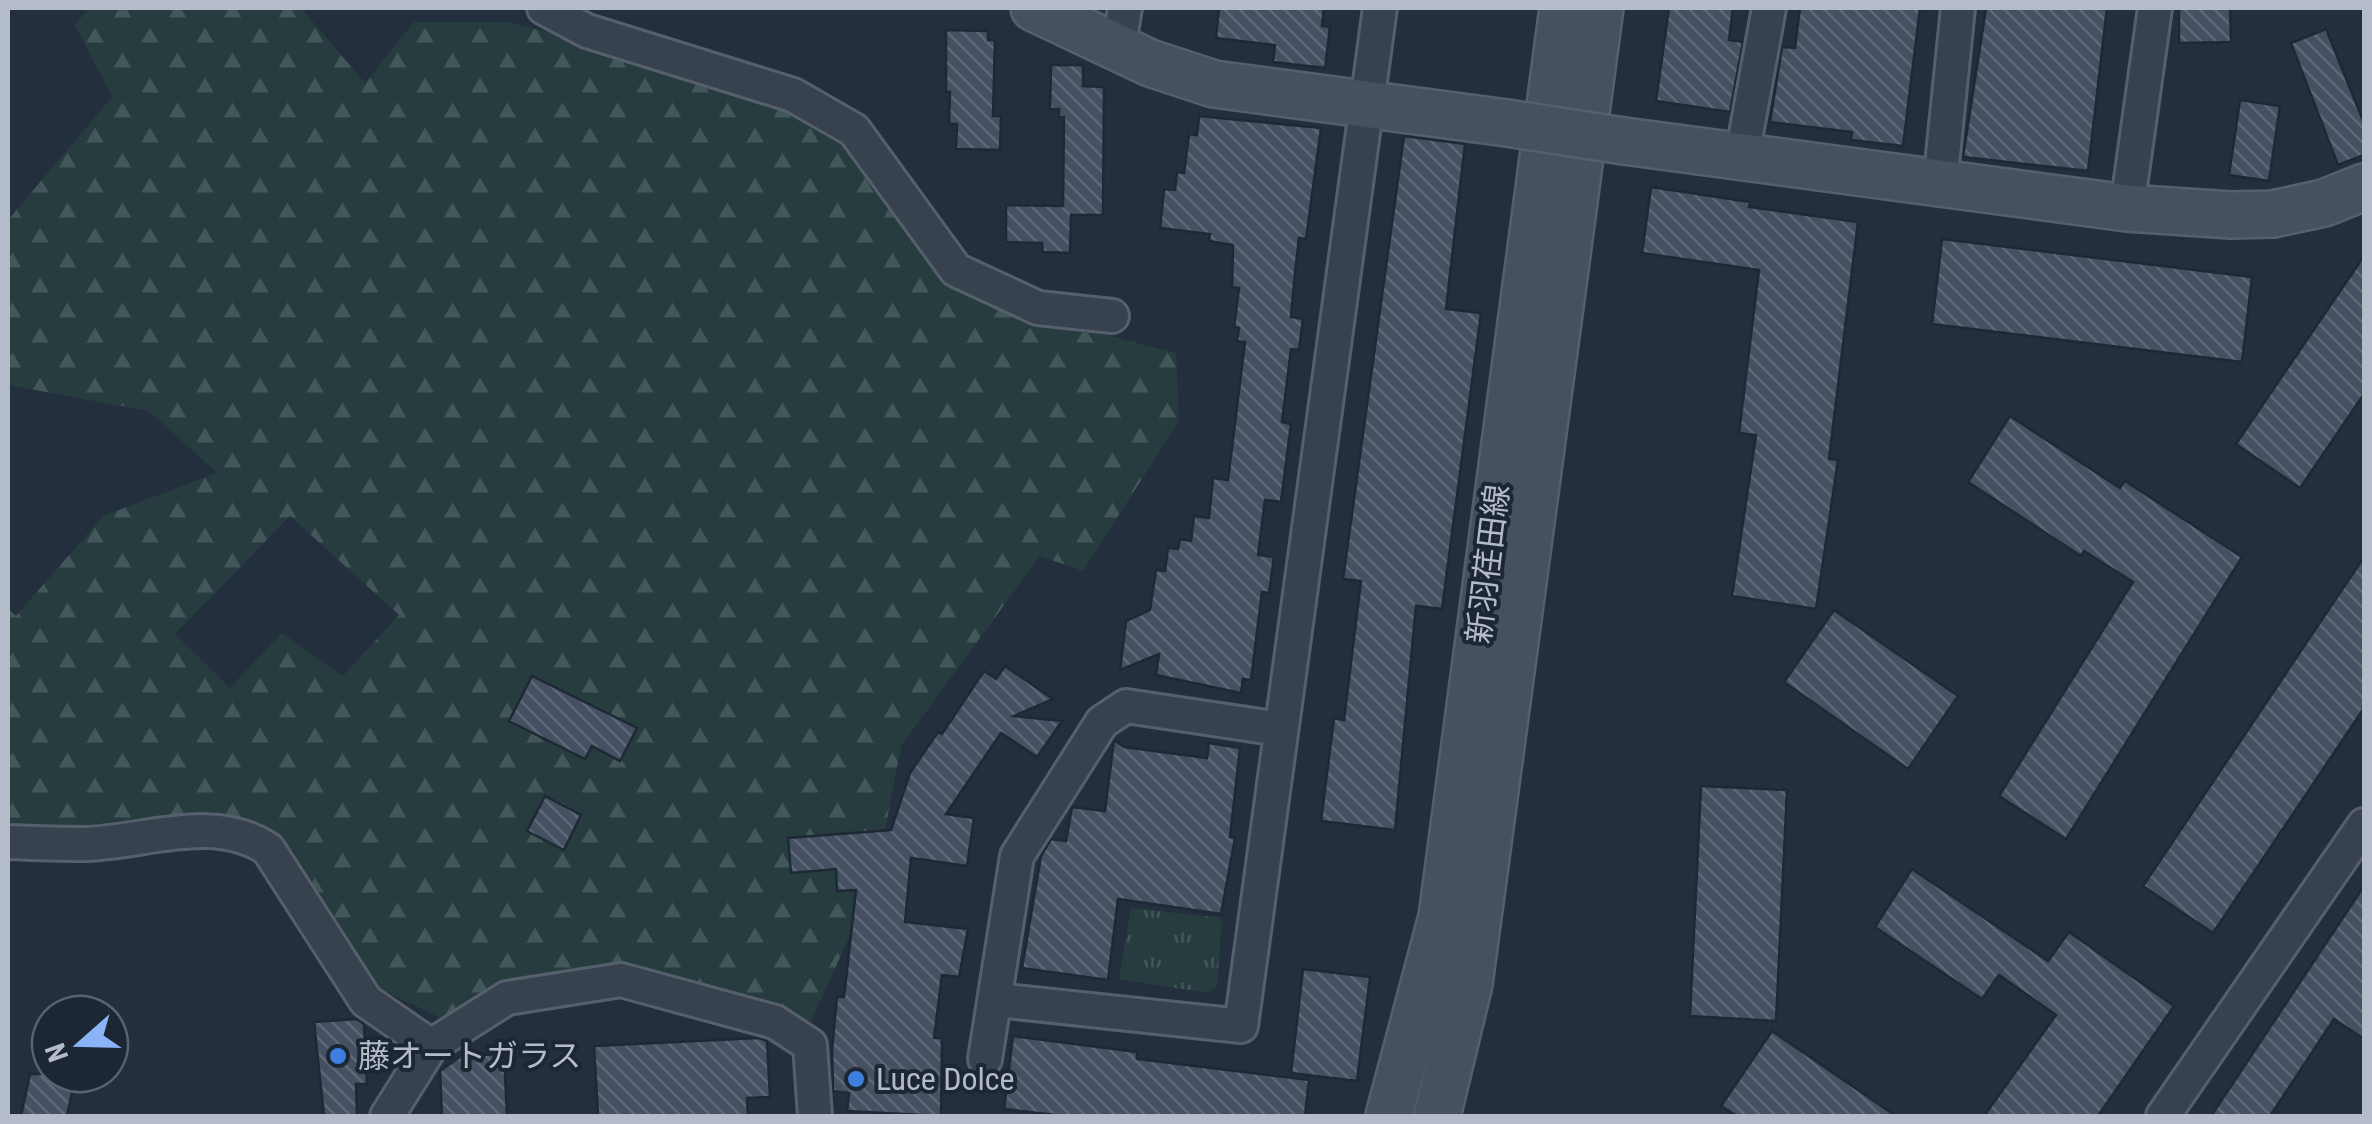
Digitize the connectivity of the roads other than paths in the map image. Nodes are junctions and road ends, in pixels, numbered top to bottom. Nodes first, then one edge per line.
1 (544, 8) edge
2 (1034, 8) edge
3 (1380, 8) edge
4 (1564, 8) edge
5 (1600, 8) edge
6 (1769, 8) edge
7 (1958, 8) edge
8 (2156, 8) edge
9 (1122, 29) edge
10 (1364, 102) junction
11 (1742, 156) junction
12 (1940, 184) junction
13 (2364, 187) edge
14 (2128, 208) junction
15 (1112, 316) dead end
16 (1280, 729) junction
17 (2364, 826) edge
18 (8, 842) edge
19 (997, 1000) junction
20 (431, 1046) junction
21 (984, 1059) dead end
22 (387, 1116) edge
23 (815, 1116) edge
24 (1389, 1116) edge
25 (1436, 1116) edge
26 (2163, 1116) edge

1 - 15 street
2 - 9 street
3 - 10 street
4 - 24 street, 新羽荏田線
5 - 25 street, 新羽荏田線
6 - 11 street
7 - 12 street
8 - 14 street
9 - 10 street
10 - 11 street, bridge
10 - 16 street
11 - 12 street
12 - 14 street
13 - 14 street
16 - 19 street
16 - 19 street
17 - 26 street
18 - 20 street
19 - 21 street
20 - 22 street
20 - 23 street

